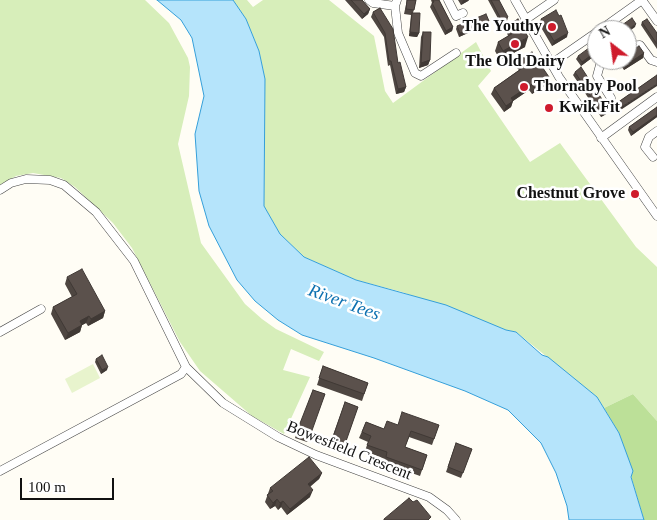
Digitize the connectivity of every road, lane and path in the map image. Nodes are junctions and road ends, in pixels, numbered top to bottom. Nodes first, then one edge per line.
1 (368, 0) edge
2 (448, 0) edge
3 (515, 0) edge
4 (554, 0) edge
5 (642, 0) edge
6 (396, 3) edge
7 (463, 13) dead end
8 (525, 20) junction
9 (614, 20) edge
10 (657, 21) edge
11 (587, 39) edge
12 (637, 45) edge
13 (456, 53) dead end
14 (657, 62) edge
15 (551, 64) junction
16 (598, 70) edge
17 (657, 97) edge
18 (611, 98) dead end
19 (657, 131) edge
20 (601, 138) junction
21 (652, 157) dead end
22 (0, 190) edge
23 (657, 202) edge
24 (650, 207) junction
25 (657, 216) edge
26 (41, 309) dead end
27 (0, 332) edge
28 (186, 367) junction
29 (0, 471) edge
30 (456, 520) edge

1 - 6 street
2 - 7 street
3 - 8 street
4 - 8 street
5 - 9 street
5 - 10 street
6 - 13 street
8 - 15 street
11 - 15 street
12 - 14 street
15 - 20 street
16 - 18 street
17 - 20 street
19 - 21 street
20 - 24 street
22 - 28 street, Bowesfield Crescent
23 - 24 street
24 - 25 street
26 - 27 street
28 - 29 street
28 - 30 street, Bowesfield Crescent

